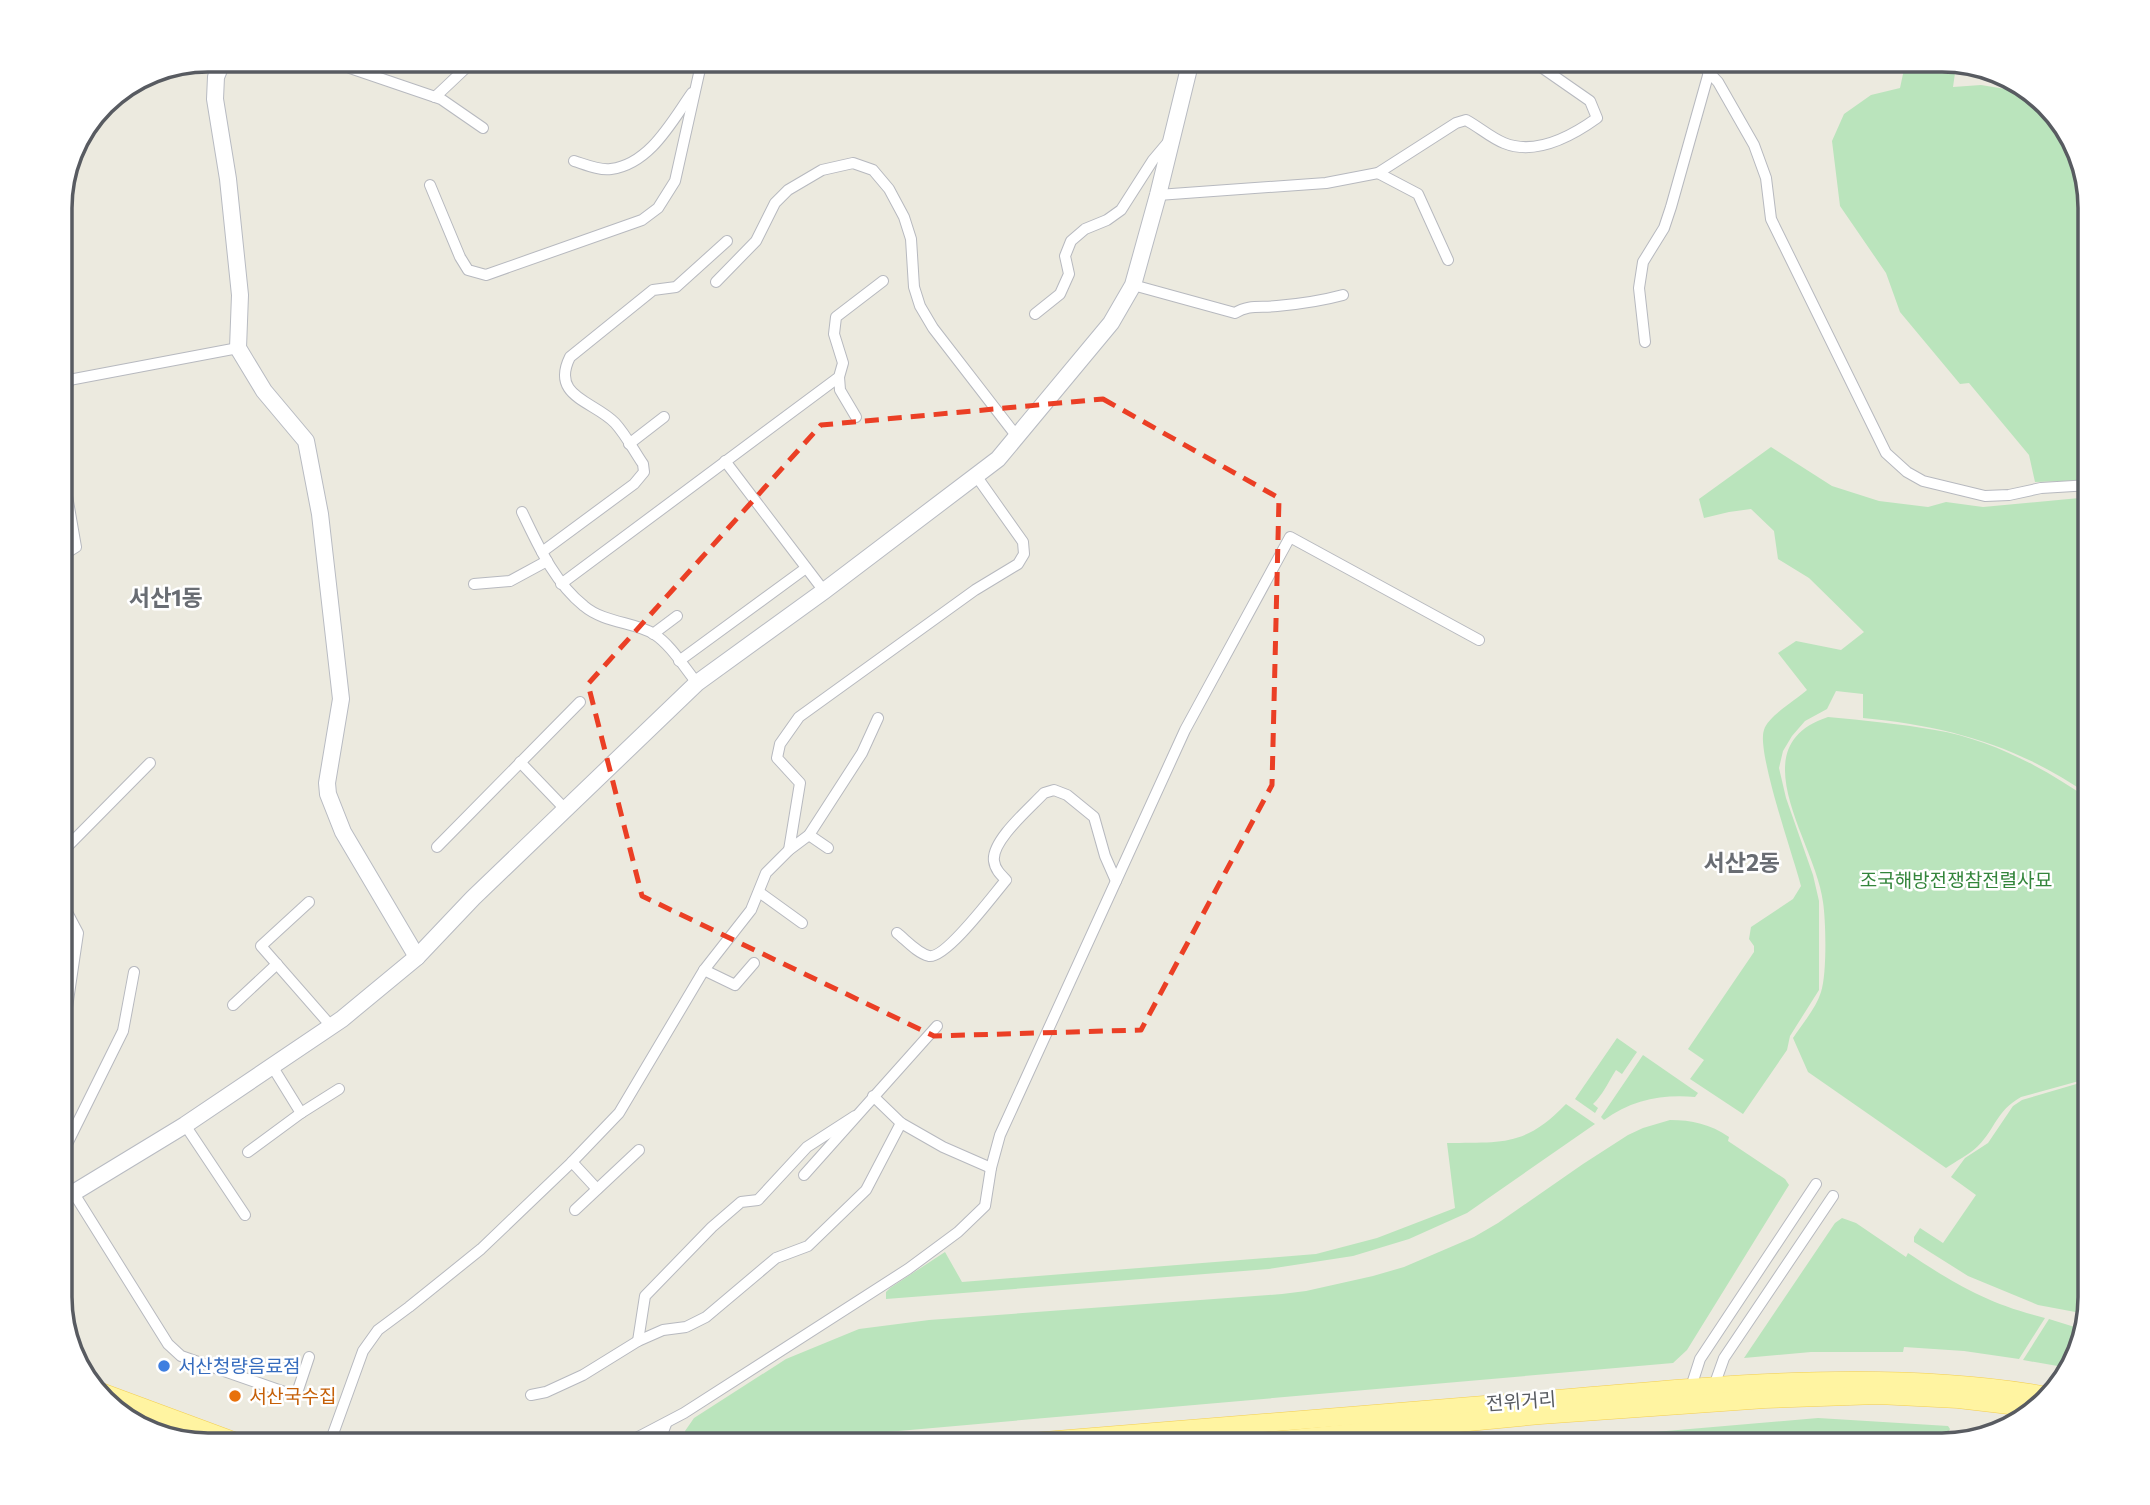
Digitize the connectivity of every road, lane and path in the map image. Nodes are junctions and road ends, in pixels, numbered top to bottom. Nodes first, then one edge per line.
1 (218, 72) edge
2 (362, 72) edge
3 (462, 72) edge
4 (699, 72) edge
5 (1188, 72) edge
6 (1548, 72) edge
7 (1709, 72) joint
8 (694, 90) junction
9 (435, 97) junction
10 (483, 128) dead end
11 (1171, 139) junction
12 (574, 161) dead end
13 (1378, 173) junction
14 (430, 185) dead end
15 (1158, 195) junction
16 (727, 241) dead end
17 (1448, 260) dead end
18 (883, 281) dead end
19 (716, 282) dead end
20 (1133, 285) junction
21 (1343, 295) dead end
22 (1035, 314) dead end
23 (1645, 342) dead end
24 (239, 348) junction
25 (72, 376) edge
26 (839, 377) junction
27 (664, 417) dead end
28 (856, 417) dead end
29 (1017, 438) junction
30 (629, 444) junction
31 (725, 461) junction
32 (978, 477) junction
33 (2078, 486) edge
34 (522, 512) dead end
35 (72, 524) edge
36 (72, 550) edge
37 (544, 557) junction
38 (806, 568) junction
39 (474, 584) dead end
40 (561, 584) junction
41 (824, 592) junction
42 (677, 615) dead end
43 (653, 634) junction
44 (1479, 640) dead end
45 (679, 661) junction
46 (697, 683) junction
47 (580, 702) dead end
48 (878, 718) dead end
49 (520, 762) junction
50 (150, 763) dead end
51 (566, 810) junction
52 (809, 835) junction
53 (72, 842) edge
54 (436, 847) dead end
55 (828, 848) dead end
56 (789, 850) junction
57 (1116, 881) junction
58 (759, 892) junction
59 (309, 902) dead end
60 (72, 922) edge
61 (802, 923) dead end
62 (897, 933) dead end
63 (416, 957) junction
64 (72, 960) edge
65 (754, 962) dead end
66 (277, 964) junction
67 (704, 970) junction
68 (134, 972) dead end
69 (233, 1005) dead end
70 (331, 1026) junction
71 (937, 1026) dead end
72 (272, 1066) junction
73 (340, 1089) dead end
74 (873, 1096) junction
75 (301, 1113) junction
76 (855, 1116) junction
77 (901, 1123) junction
78 (186, 1125) junction
79 (72, 1134) edge
80 (639, 1150) dead end
81 (248, 1152) dead end
82 (572, 1162) junction
83 (991, 1168) junction
84 (804, 1175) dead end
85 (1816, 1184) dead end
86 (597, 1189) junction
87 (72, 1193) edge
88 (1833, 1196) dead end
89 (72, 1206) edge
90 (575, 1210) dead end
91 (244, 1215) dead end
92 (638, 1341) junction
93 (309, 1357) dead end
94 (1714, 1386) junction
95 (1691, 1387) junction
96 (2036, 1394) edge
97 (531, 1395) dead end
98 (117, 1398) edge
99 (2023, 1407) edge
100 (666, 1424) junction
101 (209, 1433) edge
102 (334, 1433) edge
103 (648, 1433) edge
104 (663, 1433) edge
105 (1148, 1433) edge
106 (1360, 1433) edge

1 - 24 street
2 - 9 street
3 - 9 street
4 - 8 street
5 - 11 street
6 - 13 street
7 - 23 street
7 - 33 street
8 - 12 street
8 - 14 street
9 - 10 street
11 - 15 street
11 - 22 street
13 - 15 street
13 - 17 street
15 - 20 street
16 - 30 street
18 - 26 street
19 - 29 street
20 - 21 street
20 - 29 street
24 - 25 street
24 - 63 street
26 - 28 street
26 - 31 street
27 - 30 street
29 - 32 street
30 - 37 street
31 - 38 street
31 - 40 street
32 - 41 street
32 - 56 street
34 - 37 street
35 - 36 street
37 - 39 street
37 - 40 street
38 - 41 street
38 - 45 street
40 - 43 street
41 - 46 street
42 - 43 street
43 - 45 street
44 - 57 street
45 - 46 street
46 - 51 street
47 - 49 street
48 - 52 street
49 - 51 street
49 - 54 street
50 - 53 street
51 - 63 street
52 - 55 street
52 - 56 street
56 - 58 street
57 - 62 street
57 - 83 street
58 - 61 street
58 - 67 street
59 - 66 street
60 - 64 street
63 - 70 street
65 - 67 street
66 - 69 street
66 - 70 street
67 - 82 street
68 - 79 street
70 - 72 street
71 - 74 street
72 - 75 street
72 - 78 street
73 - 75 street
74 - 76 street
74 - 77 street
75 - 81 street
76 - 84 street
76 - 92 street
77 - 83 street
77 - 92 street
78 - 87 street
78 - 91 street
80 - 86 street
82 - 86 street
82 - 102 street
83 - 100 street
85 - 95 street
86 - 90 street
88 - 94 street
89 - 93 street
92 - 97 street
94 - 95 main road, 전위거리
94 - 96 main road, 전위거리
95 - 105 main road, 전위거리
98 - 101 main road
99 - 106 main road, 전위거리
100 - 103 street
100 - 104 street

